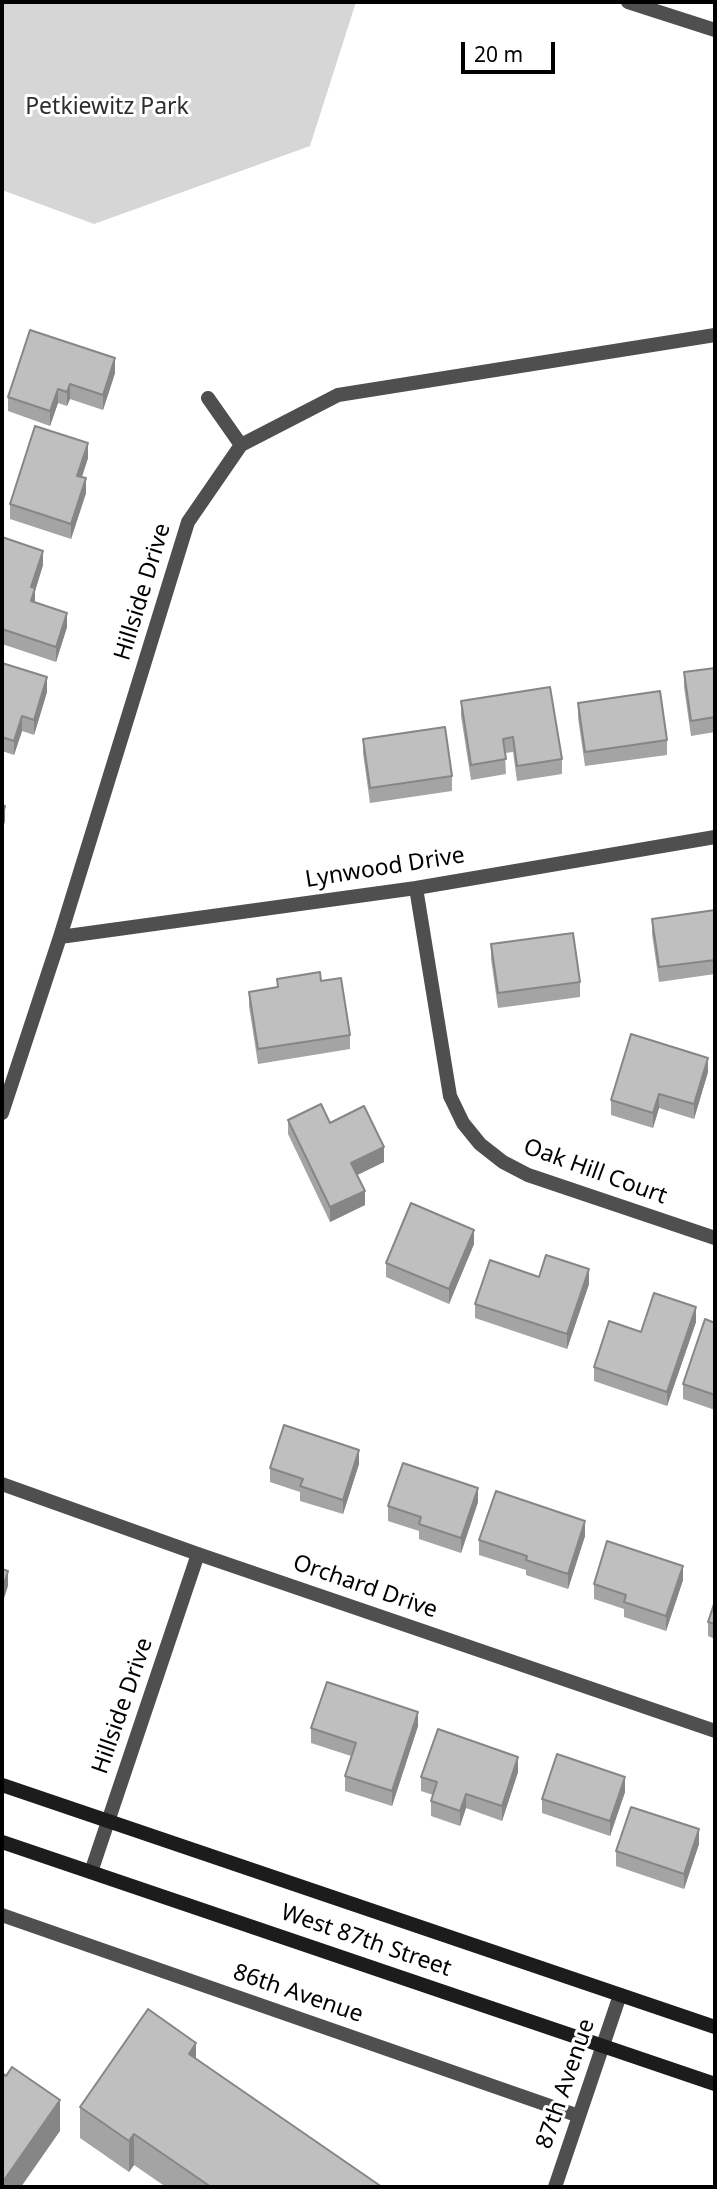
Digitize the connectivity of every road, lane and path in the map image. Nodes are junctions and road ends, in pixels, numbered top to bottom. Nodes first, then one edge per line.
1 (628, 2) edge
2 (715, 30) edge
3 (715, 335) edge
4 (208, 398) dead end
5 (241, 445) junction
6 (715, 837) edge
7 (416, 888) junction
8 (60, 937) junction
9 (2, 1113) edge
10 (715, 1238) edge
11 (2, 1484) edge
12 (198, 1554) junction
13 (715, 1731) edge
14 (2, 1786) edge
15 (108, 1822) junction
16 (2, 1842) edge
17 (91, 1872) junction
18 (2, 1915) edge
19 (620, 1995) junction
20 (715, 2028) edge
21 (603, 2045) junction
22 (715, 2084) edge
23 (579, 2116) junction
24 (555, 2187) edge

1 - 2 street
3 - 5 street, Hillside Drive
4 - 5 street
5 - 8 street, Hillside Drive
6 - 7 street, Lynwood Drive
7 - 8 street, Lynwood Drive
7 - 10 street, Oak Hill Court
8 - 9 street, Hillside Drive
11 - 12 street, Orchard Drive
12 - 13 street, Orchard Drive
12 - 15 street, Hillside Drive
14 - 15 main road, West 87th Street
15 - 17 street, Hillside Drive
15 - 19 main road, West 87th Street
16 - 17 main road, West 87th Street
17 - 21 main road, West 87th Street
18 - 23 street, 86th Avenue
19 - 20 main road, West 87th Street
19 - 21 street, 87th Avenue
21 - 22 main road, West 87th Street
21 - 23 street, 87th Avenue
23 - 24 street, 87th Avenue

